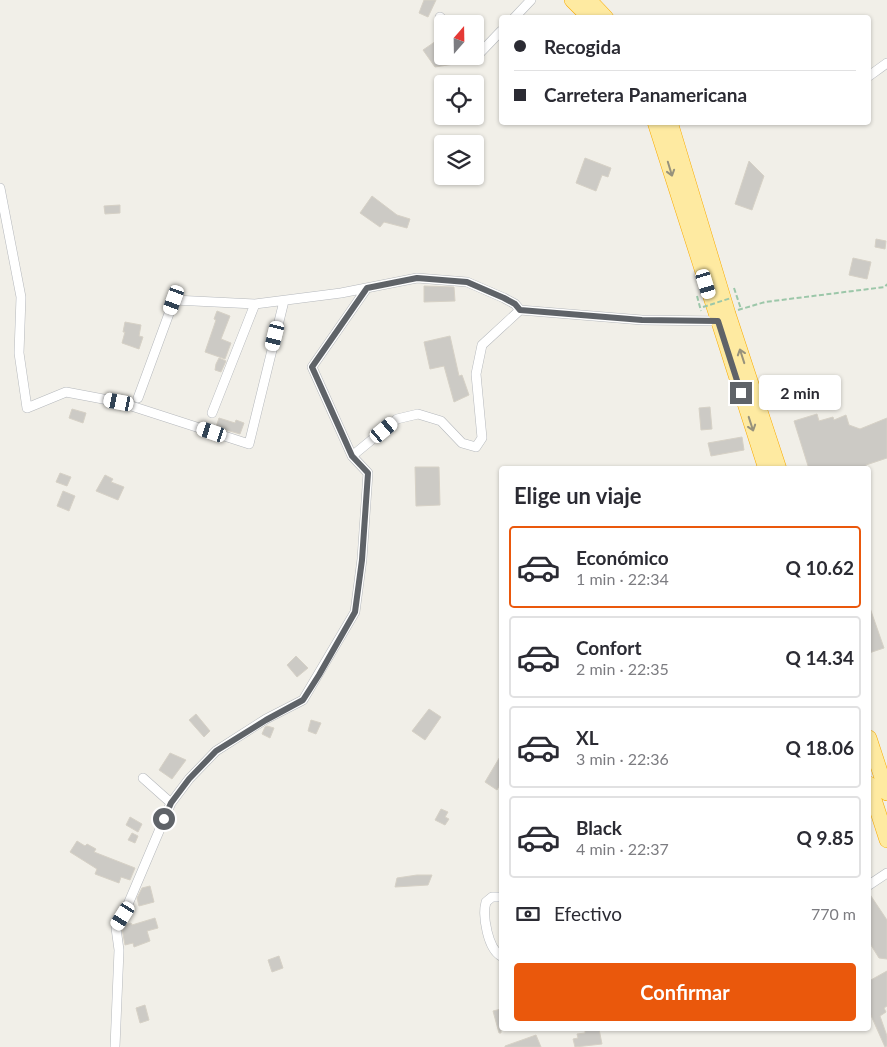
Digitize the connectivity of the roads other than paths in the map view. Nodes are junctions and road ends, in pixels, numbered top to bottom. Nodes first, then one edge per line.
1 (531, 0) edge
2 (572, 0) edge
3 (589, 0) edge
4 (517, 15) edge
5 (587, 15) edge
6 (603, 15) edge
7 (499, 33) edge
8 (484, 49) edge
9 (887, 63) edge
10 (871, 75) edge
11 (656, 125) edge
12 (671, 125) edge
13 (0, 188) edge
14 (367, 288) junction
15 (284, 300) junction
16 (255, 304) junction
17 (520, 310) junction
18 (729, 315) junction
19 (138, 398) dead end
20 (212, 413) dead end
21 (352, 456) junction
22 (765, 466) edge
23 (778, 466) edge
24 (871, 744) edge
25 (143, 778) dead end
26 (871, 790) edge
27 (887, 793) edge
28 (171, 803) junction
29 (887, 840) edge
30 (887, 873) edge
31 (871, 884) edge
32 (499, 896) edge
33 (499, 955) edge
34 (115, 1047) edge

1 - 4 street
2 - 5 highway
3 - 6 highway
7 - 8 street
9 - 10 street
11 -> 18 highway
12 - 18 highway
13 - 15 street
14 - 15 street
14 - 17 street
14 - 21 street
15 - 16 street
16 - 19 street
16 - 20 street
17 - 18 street
17 - 21 street
18 -> 22 highway
23 -> 18 highway
21 - 28 street
24 - 27 highway
25 - 28 street
26 - 29 highway
28 - 34 street
30 - 31 street
32 - 33 street

